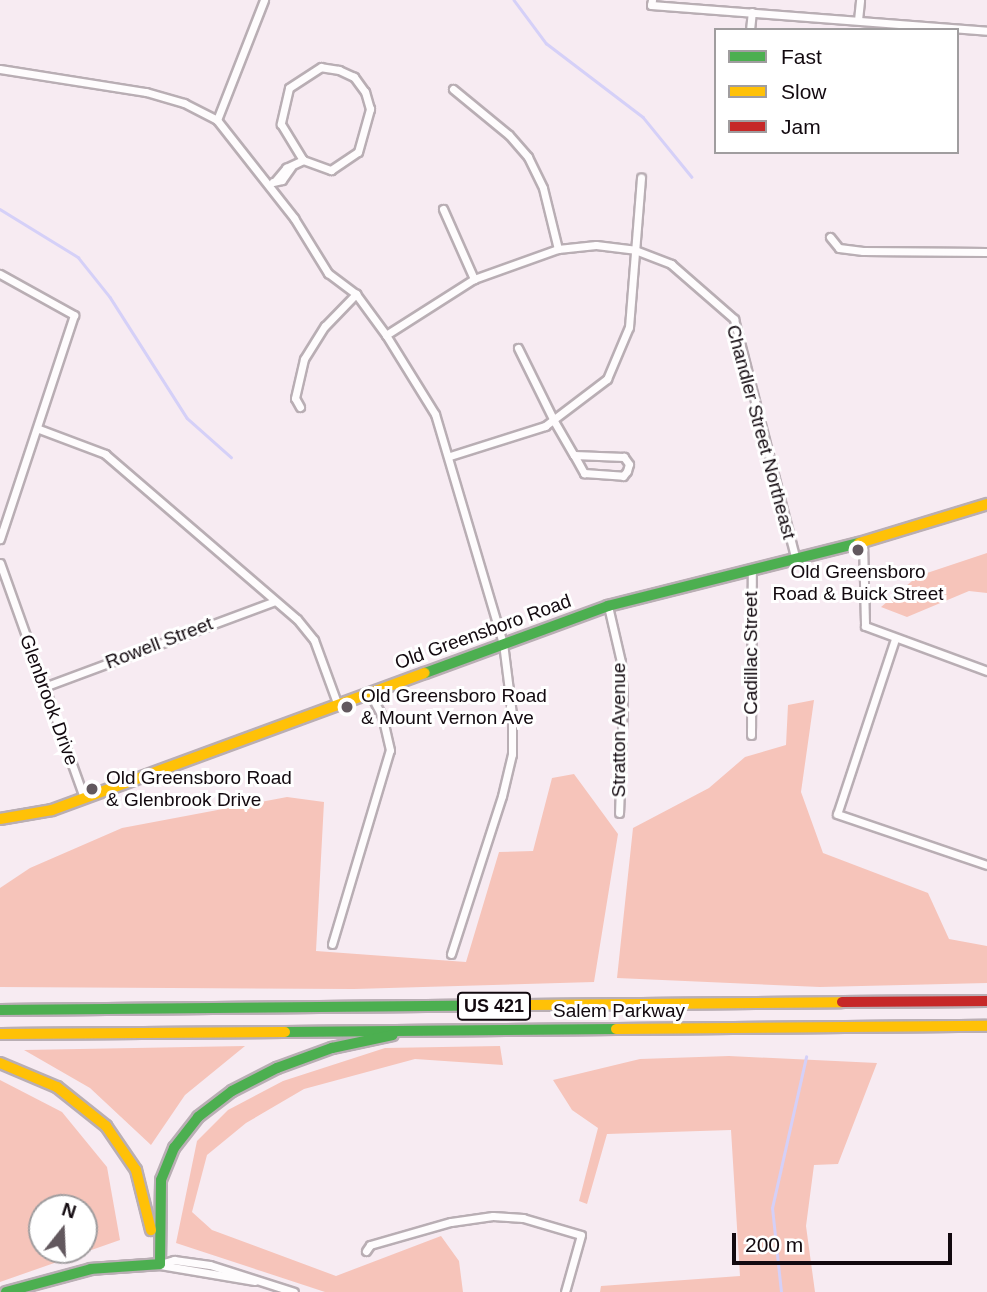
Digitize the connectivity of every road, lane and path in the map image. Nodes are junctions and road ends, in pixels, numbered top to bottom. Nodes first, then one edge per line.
1 (264, 0) edge
2 (860, 0) edge
3 (652, 3) edge
4 (752, 12) junction
5 (858, 20) junction
6 (750, 28) edge
7 (952, 28) edge
8 (959, 29) edge
9 (987, 31) edge
10 (0, 69) edge
11 (453, 89) dead end
12 (217, 120) junction
13 (303, 160) junction
14 (641, 177) dead end
15 (272, 182) junction
16 (443, 209) dead end
17 (830, 237) dead end
18 (558, 249) junction
19 (635, 250) junction
20 (987, 252) edge
21 (0, 274) edge
22 (474, 279) junction
23 (356, 294) junction
24 (386, 335) junction
25 (518, 348) dead end
26 (300, 407) dead end
27 (554, 421) junction
28 (39, 429) junction
29 (574, 455) junction
30 (450, 456) junction
31 (987, 503) edge
32 (0, 539) edge
33 (863, 542) junction
34 (795, 557) junction
35 (0, 563) edge
36 (752, 570) junction
37 (275, 601) junction
38 (608, 607) junction
39 (895, 639) junction
40 (503, 643) junction
41 (987, 671) edge
42 (44, 687) junction
43 (368, 691) junction
44 (337, 703) junction
45 (751, 735) dead end
46 (84, 796) junction
47 (619, 813) dead end
48 (0, 818) edge
49 (987, 864) edge
50 (332, 944) dead end
51 (451, 954) dead end
52 (987, 1001) edge
53 (0, 1010) edge
54 (987, 1026) edge
55 (432, 1030) junction
56 (0, 1034) edge
57 (0, 1063) edge
58 (366, 1251) dead end
59 (160, 1264) junction
60 (6, 1292) edge
61 (294, 1292) edge
62 (565, 1292) edge

1 - 12 street
2 - 5 street
3 - 4 street
4 - 5 street
4 - 6 street
5 - 7 street
8 - 9 street
10 - 12 street
11 - 18 street
12 - 15 street
13 - 13 street
13 - 15 street
14 - 19 street
15 - 23 street
16 - 22 street
17 - 20 street
18 - 19 street, Chandler Street Northeast
18 - 22 street, Chandler Street Northeast
19 - 27 street
19 - 34 street, Chandler Street Northeast
21 - 28 street
22 - 24 street, Chandler Street Northeast
23 - 24 street
23 - 26 street
24 - 30 street
25 - 27 street
27 - 29 street
27 - 30 street
28 - 32 street
28 - 37 street
29 - 29 street
30 - 40 street
31 - 33 main road, Old Greensboro Road
33 - 34 main road, Old Greensboro Road
33 - 39 street
34 - 36 main road, Old Greensboro Road
35 - 42 street, Glenbrook Drive
36 - 38 main road, Old Greensboro Road
36 - 45 street, Cadillac Street
37 - 42 street, Rowell Street
37 - 44 street
38 - 40 main road, Old Greensboro Road
38 - 47 street, Stratton Avenue
39 - 41 street
39 - 49 street
40 - 43 main road, Old Greensboro Road
40 - 51 street
42 - 46 street, Glenbrook Drive
43 - 44 main road, Old Greensboro Road
43 - 50 street
44 - 46 main road, Old Greensboro Road
46 - 48 main road, Old Greensboro Road
52 - 53 main road, Salem Parkway / US 421
54 - 55 main road, Salem Parkway / US 421
55 - 56 main road, Salem Parkway / US 421
55 - 59 main road
57 - 59 main road
58 - 62 street
59 - 60 main road
59 - 61 street

